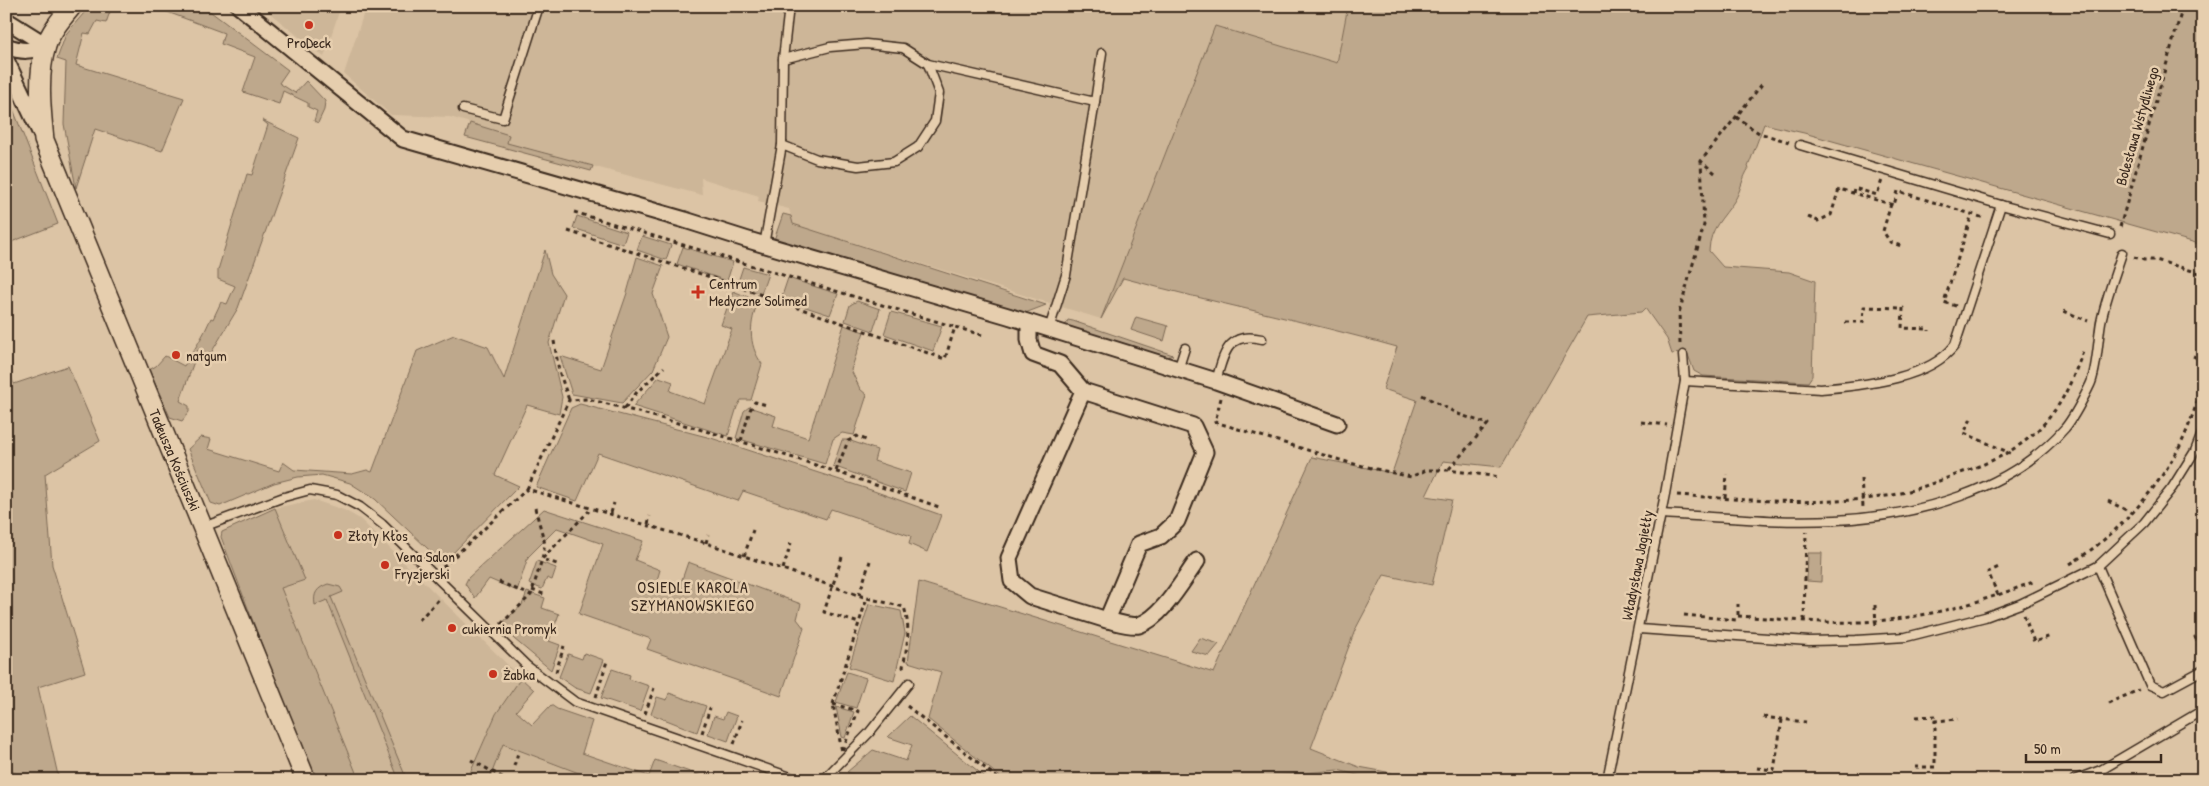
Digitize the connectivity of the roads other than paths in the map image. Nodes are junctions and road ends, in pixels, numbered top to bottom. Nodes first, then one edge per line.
1 (72, 6) edge
2 (239, 6) edge
3 (539, 6) edge
4 (789, 6) edge
5 (6, 20) edge
6 (46, 45) junction
7 (6, 46) edge
8 (1102, 53) dead end
9 (783, 59) junction
10 (6, 60) edge
11 (928, 64) junction
12 (1095, 102) junction
13 (463, 109) dead end
14 (44, 140) junction
15 (782, 145) junction
16 (1800, 145) road end
17 (2002, 205) junction
18 (2110, 234) dead end
19 (764, 244) junction
20 (2122, 253) road end
21 (1028, 323) junction
22 (1049, 329) junction
23 (1262, 339) dead end
24 (1185, 348) dead end
25 (1683, 355) road end
26 (1178, 370) junction
27 (1685, 381) junction
28 (1220, 383) junction
29 (1083, 391) junction
30 (1337, 424) dead end
31 (2203, 431) edge
32 (1661, 514) junction
33 (203, 527) junction
34 (1197, 561) dead end
35 (2098, 566) junction
36 (1108, 620) junction
37 (1639, 629) junction
38 (2203, 670) edge
39 (909, 683) road end
40 (2203, 710) edge
41 (306, 780) edge
42 (800, 780) edge
43 (823, 780) edge
44 (1607, 780) edge
45 (2074, 780) edge

1 - 6 street
2 - 19 street
3 - 13 lane
4 - 9 lane
5 - 6 street
6 - 7 street
6 - 14 street, Tadeusza Kościuszki
8 - 12 lane
9 - 11 lane
9 - 15 lane
10 - 14 street, Tadeusza Kościuszki
11 - 12 lane
11 - 15 lane
12 - 22 lane
14 - 33 street, Tadeusza Kościuszki
15 - 19 lane
16 - 17 lane
17 - 18 lane
17 - 27 lane
19 - 21 street
20 - 32 lane
21 - 22 street
21 - 29 street
22 - 26 street
23 - 28 lane
24 - 26 lane
25 - 27 lane, Władysława Jagiełły
26 - 28 street
27 - 32 lane, Władysława Jagiełły
28 - 30 street
29 - 36 street
29 - 36 street
31 - 35 lane
32 - 37 lane, Władysława Jagiełły
33 - 41 street, Tadeusza Kościuszki
33 - 42 lane
34 - 36 street
35 - 37 lane
35 - 38 lane
37 - 44 lane, Władysława Jagiełły
39 - 43 lane
40 - 45 lane

